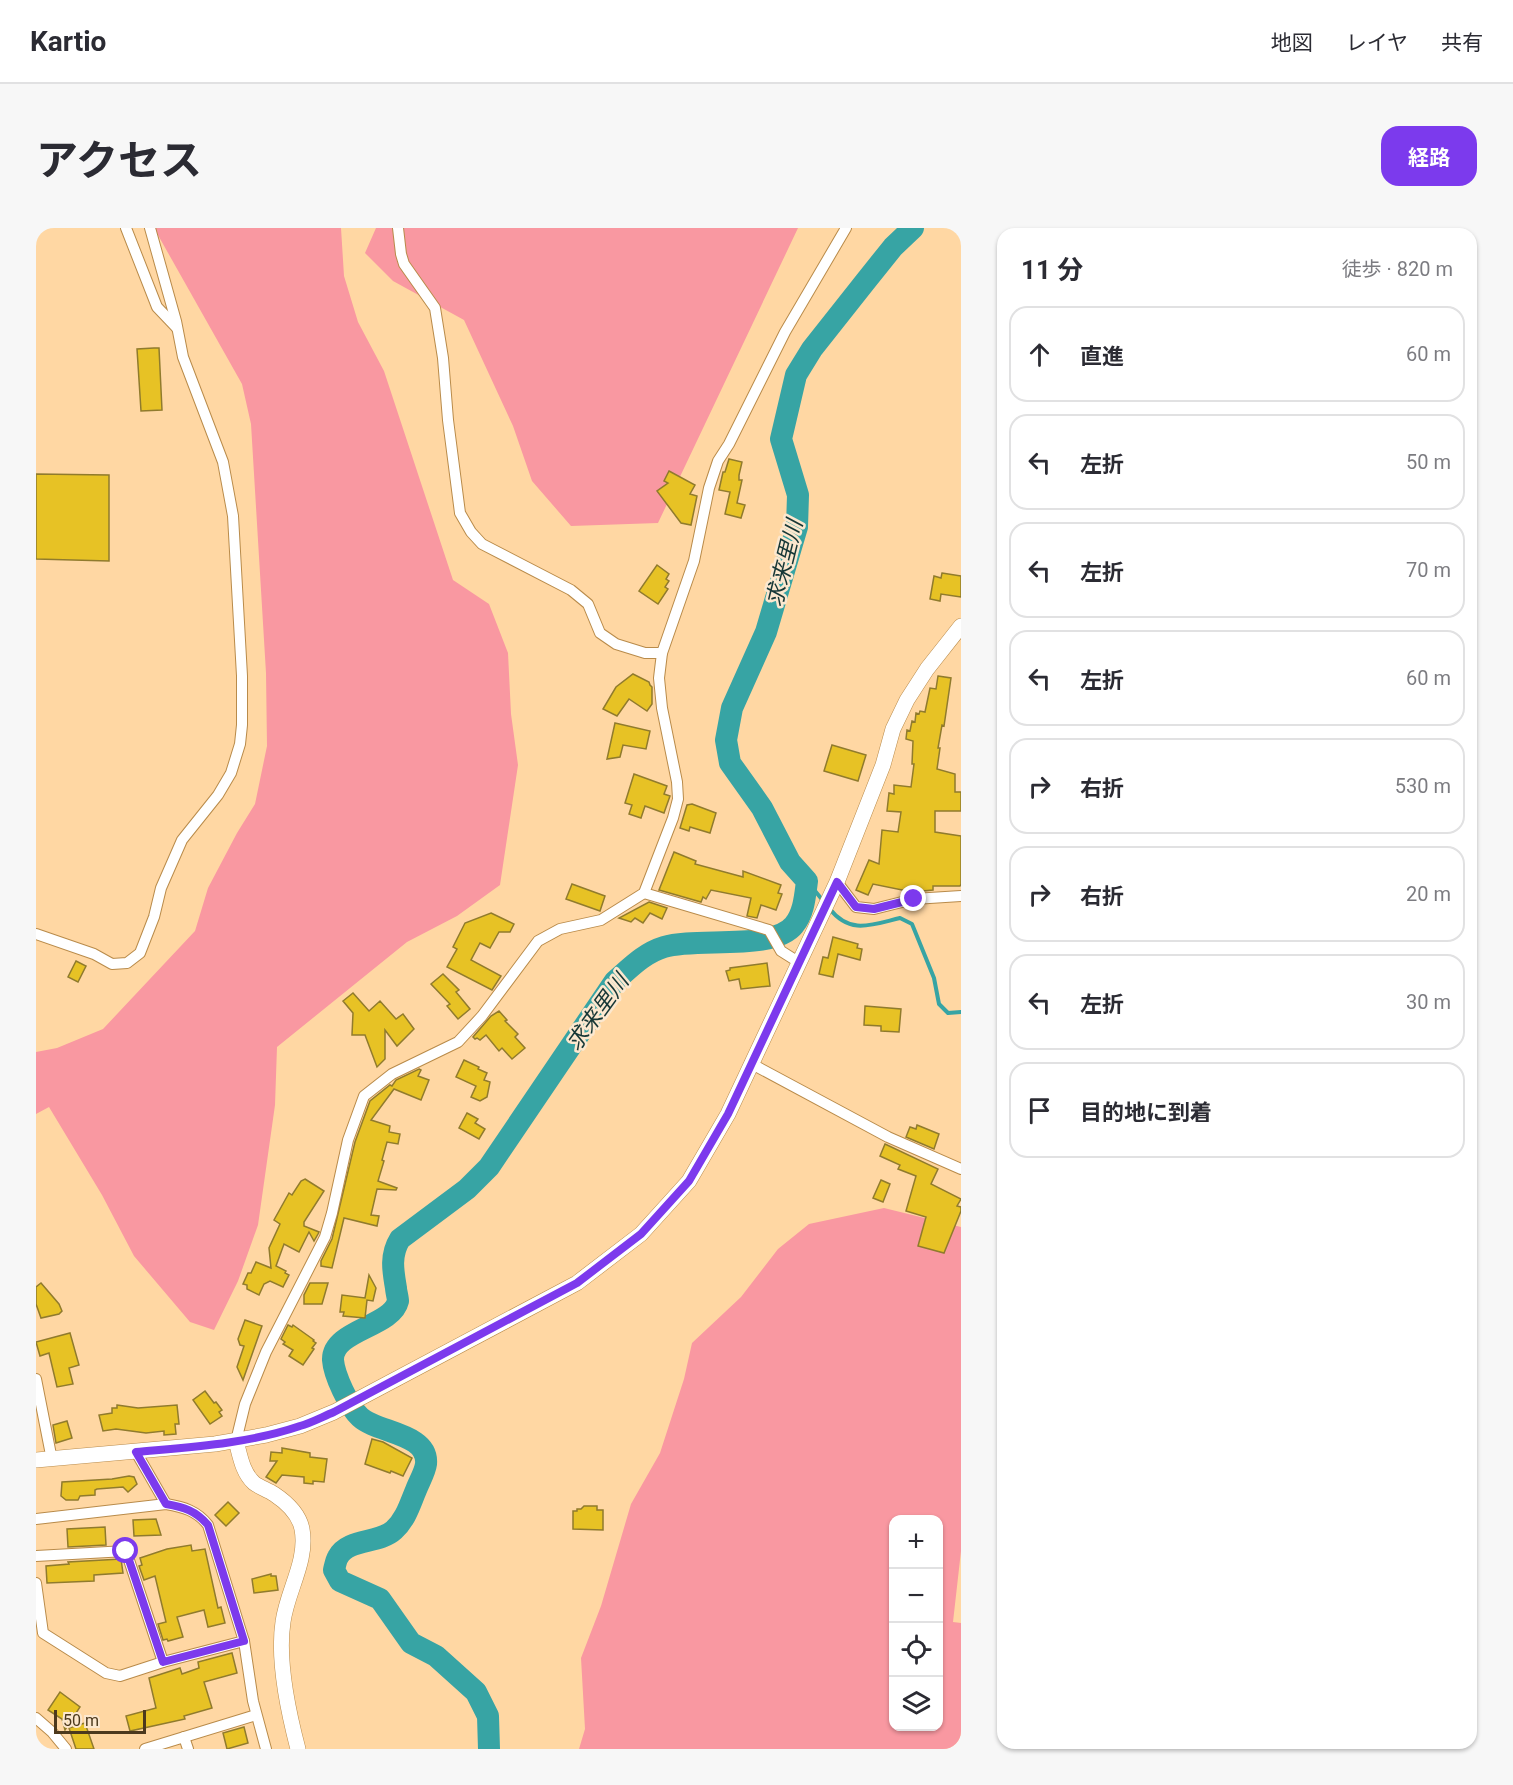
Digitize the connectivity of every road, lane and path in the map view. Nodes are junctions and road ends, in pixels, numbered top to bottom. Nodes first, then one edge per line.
1 (126, 228) edge
2 (150, 228) edge
3 (398, 228) edge
4 (846, 228) edge
5 (178, 328) junction
6 (961, 626) edge
7 (662, 653) junction
8 (835, 887) junction
9 (645, 893) junction
10 (961, 896) edge
11 (36, 934) edge
12 (800, 963) junction
13 (750, 1063) junction
14 (961, 1169) edge
15 (36, 1379) edge
16 (236, 1441) junction
17 (136, 1452) junction
18 (36, 1460) edge
19 (52, 1460) junction
20 (166, 1504) junction
21 (36, 1519) edge
22 (36, 1556) edge
23 (36, 1583) edge
24 (244, 1641) junction
25 (163, 1662) junction
26 (256, 1715) junction
27 (36, 1718) edge
28 (184, 1737) junction
29 (66, 1749) edge
30 (145, 1749) edge
31 (188, 1749) edge
32 (266, 1749) edge
33 (298, 1749) edge

1 - 5 street
2 - 5 street
3 - 7 street
4 - 7 street
5 - 11 street
6 - 8 street
7 - 9 street
8 - 10 street
8 - 12 street
9 - 12 street
9 - 16 street
12 - 13 street
13 - 14 street
13 - 16 street
15 - 19 street
16 - 17 street
16 - 33 street
17 - 19 street
17 - 20 street
18 - 19 street
20 - 21 street
20 - 24 street
22 - 25 street
23 - 25 street
24 - 25 street
24 - 26 street
26 - 28 street
26 - 32 street
27 - 29 street
28 - 30 street
28 - 31 street

